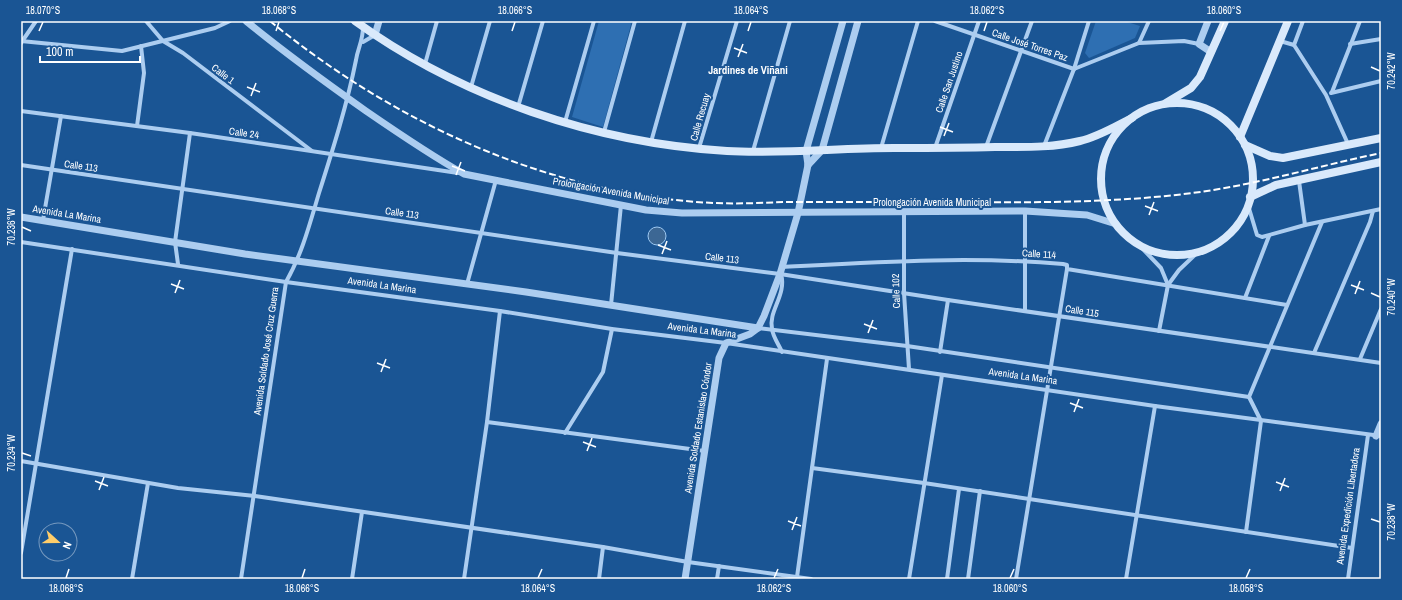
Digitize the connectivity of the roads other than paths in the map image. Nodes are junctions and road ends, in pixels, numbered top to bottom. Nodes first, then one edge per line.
1 (36, 21) edge
2 (146, 21) edge
3 (230, 21) edge
4 (246, 21) edge
5 (355, 21) edge
6 (379, 21) edge
7 (437, 21) edge
8 (490, 21) edge
9 (543, 21) edge
10 (594, 21) edge
11 (635, 21) edge
12 (685, 21) edge
13 (737, 21) edge
14 (790, 21) edge
15 (843, 21) edge
16 (858, 21) edge
17 (918, 21) edge
18 (935, 21) edge
19 (979, 21) edge
20 (1032, 21) edge
21 (1089, 21) edge
22 (1149, 21) edge
23 (1208, 21) edge
24 (1225, 21) edge
25 (1288, 21) edge
26 (1304, 21) edge
27 (1360, 21) edge
28 (364, 24) edge
29 (974, 34) junction
30 (375, 35) junction
31 (1381, 39) edge
32 (163, 40) junction
33 (21, 41) edge
34 (1280, 41) junction
35 (363, 42) junction
36 (1139, 43) junction
37 (1199, 44) junction
38 (1294, 44) junction
39 (1350, 44) junction
40 (142, 46) junction
41 (1021, 50) junction
42 (1211, 52) junction
43 (425, 64) junction
44 (1074, 69) junction
45 (1381, 82) edge
46 (471, 87) junction
47 (1332, 92) junction
48 (1326, 95) junction
49 (348, 98) junction
50 (1164, 104) junction
51 (518, 107) junction
52 (21, 111) edge
53 (61, 116) junction
54 (1132, 118) junction
55 (565, 122) junction
56 (137, 126) junction
57 (190, 133) junction
58 (604, 133) junction
59 (1240, 137) junction
60 (1381, 138) edge
61 (651, 142) junction
62 (1245, 145) junction
63 (1349, 145) junction
64 (1044, 147) junction
65 (699, 148) junction
66 (881, 148) junction
67 (935, 148) junction
68 (986, 148) junction
69 (822, 150) junction
70 (312, 151) junction
71 (806, 151) junction
72 (753, 152) junction
73 (331, 155) junction
74 (1381, 162) edge
75 (21, 165) edge
76 (808, 165) junction
77 (52, 170) junction
78 (464, 174) junction
79 (496, 180) junction
80 (1299, 181) junction
81 (182, 188) junction
82 (1250, 196) junction
83 (621, 205) junction
84 (1248, 205) junction
85 (314, 208) junction
86 (1381, 209) edge
87 (1025, 211) junction
88 (1373, 211) junction
89 (798, 212) junction
90 (904, 212) junction
91 (21, 217) edge
92 (43, 220) junction
93 (1322, 222) junction
94 (1116, 224) junction
95 (1305, 225) junction
96 (482, 232) junction
97 (1269, 236) junction
98 (21, 242) edge
99 (175, 242) junction
100 (1139, 245) junction
101 (72, 249) junction
102 (1198, 252) junction
103 (617, 253) junction
104 (1025, 260) junction
105 (298, 261) junction
106 (903, 261) junction
107 (178, 264) junction
108 (1068, 269) junction
109 (781, 270) junction
110 (286, 282) junction
111 (467, 284) junction
112 (1168, 285) junction
113 (904, 293) junction
114 (1245, 298) junction
115 (948, 300) junction
116 (611, 305) junction
117 (1287, 305) junction
118 (1381, 309) edge
119 (500, 311) junction
120 (1024, 311) junction
121 (1059, 316) junction
122 (758, 328) junction
123 (612, 329) junction
124 (772, 329) junction
125 (1159, 331) junction
126 (726, 343) junction
127 (907, 346) junction
128 (1271, 346) junction
129 (782, 352) junction
130 (940, 352) junction
131 (1314, 353) junction
132 (827, 359) junction
133 (1360, 359) junction
134 (1381, 363) edge
135 (1050, 368) junction
136 (909, 369) junction
137 (942, 375) junction
138 (1046, 390) junction
139 (1249, 397) junction
140 (1155, 406) junction
141 (1261, 421) junction
142 (487, 422) junction
143 (1381, 424) edge
144 (565, 432) junction
145 (1368, 435) junction
146 (1378, 436) edge
147 (705, 451) junction
148 (21, 461) edge
149 (35, 463) junction
150 (812, 468) junction
151 (148, 483) junction
152 (924, 483) junction
153 (959, 489) junction
154 (980, 491) junction
155 (255, 496) junction
156 (1029, 499) junction
157 (362, 512) junction
158 (1137, 515) junction
159 (472, 528) junction
160 (1246, 532) junction
161 (603, 547) junction
162 (1352, 548) junction
163 (21, 553) edge
164 (688, 562) junction
165 (719, 566) junction
166 (797, 577) junction
167 (132, 579) edge
168 (241, 579) edge
169 (352, 579) edge
170 (464, 579) edge
171 (599, 579) edge
172 (685, 579) edge
173 (717, 579) edge
174 (811, 579) edge
175 (909, 579) edge
176 (947, 579) edge
177 (968, 579) edge
178 (1016, 579) edge
179 (1126, 579) edge
180 (1348, 579) edge

1 - 33 street
2 - 32 street, Calle 1
3 - 32 street
4 - 49 street, Prolongación Avenida Municipal
5 - 28 main road, Prolongación Avenida Municipal
6 - 30 street
7 - 43 street
8 - 46 street
9 - 51 street
10 - 55 street
11 - 58 street
12 - 61 street
13 - 65 street, Calle Recuay
14 - 72 street
15 - 71 street
16 - 69 street
17 - 66 street
18 - 29 street, Calle José Torres Paz
19 - 29 street, Calle San Justino
20 - 41 street
21 - 44 street
22 - 36 street
23 - 37 street
24 - 42 main road
25 - 34 main road
26 - 38 street
27 - 39 street
28 - 30 main road, Prolongación Avenida Municipal
28 - 35 street, Avenida Soldado José Cruz Guerra
29 - 41 street, Calle José Torres Paz
29 - 67 street, Calle San Justino
30 - 35 street
30 - 43 main road, Prolongación Avenida Municipal
31 - 39 street
32 - 40 street
32 - 70 street, Calle 1
33 - 40 street
34 - 38 street
34 - 59 main road
35 - 49 street, Avenida Soldado José Cruz Guerra
36 - 37 street
36 - 44 street
37 - 42 street
38 - 48 street
39 - 47 street
40 - 56 street
41 - 44 street, Calle José Torres Paz
41 - 68 street
42 - 50 main road
43 - 46 main road, Prolongación Avenida Municipal
44 - 64 street
45 - 47 street
46 - 51 main road, Prolongación Avenida Municipal
47 - 48 street
48 - 63 street
49 - 73 street, Avenida Soldado José Cruz Guerra
49 - 78 street, Prolongación Avenida Municipal
50 - 54 main road, Prolongación Avenida Municipal
50 - 59 main road, Prolongación Avenida Municipal
51 - 55 main road, Prolongación Avenida Municipal
52 - 53 street, Calle 24
53 - 56 street, Calle 24
53 - 77 street
54 - 64 main road, Prolongación Avenida Municipal
54 - 94 main road, Prolongación Avenida Municipal
55 - 58 main road, Prolongación Avenida Municipal
56 - 57 street, Calle 24
57 - 70 street, Calle 24
57 - 81 street
58 - 61 main road, Prolongación Avenida Municipal
59 - 62 main road, Prolongación Avenida Municipal
60 - 63 main road
61 - 65 main road, Prolongación Avenida Municipal
62 - 63 main road
62 - 82 main road, Prolongación Avenida Municipal
64 - 68 main road, Prolongación Avenida Municipal
65 - 72 main road, Prolongación Avenida Municipal
66 - 67 main road, Prolongación Avenida Municipal
66 - 69 main road, Prolongación Avenida Municipal
67 - 68 main road, Prolongación Avenida Municipal
69 - 71 main road, Prolongación Avenida Municipal
69 - 76 street
70 - 73 street, Calle 24
71 - 72 main road, Prolongación Avenida Municipal
71 - 76 street
73 - 78 street, Calle 24
73 - 85 street, Avenida Soldado José Cruz Guerra
74 - 80 main road
75 - 77 street, Calle 113
76 - 89 street
77 - 81 street, Calle 113
77 - 92 street
78 - 79 street, Prolongación Avenida Municipal
79 - 83 street, Prolongación Avenida Municipal
79 - 96 street
80 - 82 main road
80 - 95 street
81 - 85 street, Calle 113
81 - 99 street
82 - 84 main road, Prolongación Avenida Municipal
83 - 89 street, Prolongación Avenida Municipal
83 - 103 street
84 - 97 street
84 - 102 main road, Prolongación Avenida Municipal
85 - 96 street, Calle 113
85 - 105 street, Avenida Soldado José Cruz Guerra
86 - 88 street
87 - 90 street, Prolongación Avenida Municipal
87 - 94 street, Prolongación Avenida Municipal
87 - 104 street
88 - 93 street
88 - 131 street
89 - 90 street, Prolongación Avenida Municipal
89 - 109 street
90 - 106 street, Calle 102
91 - 92 street, Avenida La Marina
92 - 99 street, Avenida La Marina
93 - 95 street
93 - 117 street
94 - 100 main road, Prolongación Avenida Municipal
95 - 97 street
96 - 103 street, Calle 113
96 - 111 street
97 - 114 street
98 - 101 street, Avenida La Marina
99 - 105 street, Avenida La Marina
99 - 107 street
100 - 102 main road, Prolongación Avenida Municipal
100 - 112 street
101 - 107 street, Avenida La Marina
101 - 149 street
102 - 112 street
103 - 109 street, Calle 113
103 - 116 street
104 - 106 street, Calle 114
104 - 108 street, Calle 114
104 - 120 street
105 - 110 street, Avenida Soldado José Cruz Guerra
105 - 111 street, Avenida La Marina
106 - 109 street, Calle 114
106 - 113 street, Calle 102
107 - 110 street, Avenida La Marina
108 - 112 street, Calle 114
108 - 121 street
109 - 113 street, Calle 115
109 - 122 street
109 - 124 street
110 - 119 street, Avenida La Marina
110 - 155 street, Avenida Soldado José Cruz Guerra
111 - 116 street, Avenida La Marina
112 - 114 street, Calle 114
112 - 125 street
113 - 115 street, Calle 115
113 - 127 street, Calle 102
114 - 117 street, Calle 114
115 - 120 street, Calle 115
115 - 130 street
116 - 122 street, Avenida La Marina
117 - 128 street
118 - 133 street
119 - 123 street, Avenida La Marina
119 - 142 street
120 - 121 street, Calle 115
121 - 125 street, Calle 115
121 - 135 street
122 - 124 street, Avenida La Marina
122 - 126 street
123 - 126 street, Avenida La Marina
123 - 144 street
124 - 127 street, Avenida La Marina
124 - 129 street
125 - 128 street, Calle 115
126 - 129 street, Avenida La Marina
126 - 147 street, Avenida Soldado Estanislao Cóndor
127 - 130 street, Avenida La Marina
127 - 136 street, Calle 102
128 - 131 street, Calle 115
128 - 139 street
129 - 132 street, Avenida La Marina
130 - 135 street, Avenida La Marina
131 - 133 street, Calle 115
132 - 136 street, Avenida La Marina
132 - 150 street
133 - 134 street, Calle 115
135 - 138 street
135 - 139 street, Avenida La Marina
136 - 137 street, Avenida La Marina
137 - 138 street, Avenida La Marina
137 - 152 street
138 - 140 street, Avenida La Marina
138 - 156 street
139 - 141 street
140 - 141 street, Avenida La Marina
140 - 158 street
141 - 145 street, Avenida La Marina
141 - 160 street
142 - 144 street
142 - 159 street
143 - 146 street
144 - 147 street
145 - 146 street, Avenida La Marina
145 - 162 street, Avenida Expedición Libertadora
147 - 164 street, Avenida Soldado Estanislao Cóndor
148 - 149 street
149 - 151 street
149 - 163 street
150 - 152 street
150 - 166 street
151 - 155 street
151 - 167 street
152 - 153 street
152 - 175 street
153 - 154 street
153 - 176 street
154 - 156 street
154 - 177 street
155 - 157 street
155 - 168 street, Avenida Soldado José Cruz Guerra
156 - 158 street
156 - 178 street
157 - 159 street
157 - 169 street
158 - 160 street
158 - 179 street
159 - 161 street
159 - 170 street
160 - 162 street
161 - 164 street
161 - 171 street
162 - 180 street, Avenida Expedición Libertadora
164 - 165 street
164 - 172 street, Avenida Soldado Estanislao Cóndor
165 - 166 street
165 - 173 street
166 - 174 street

